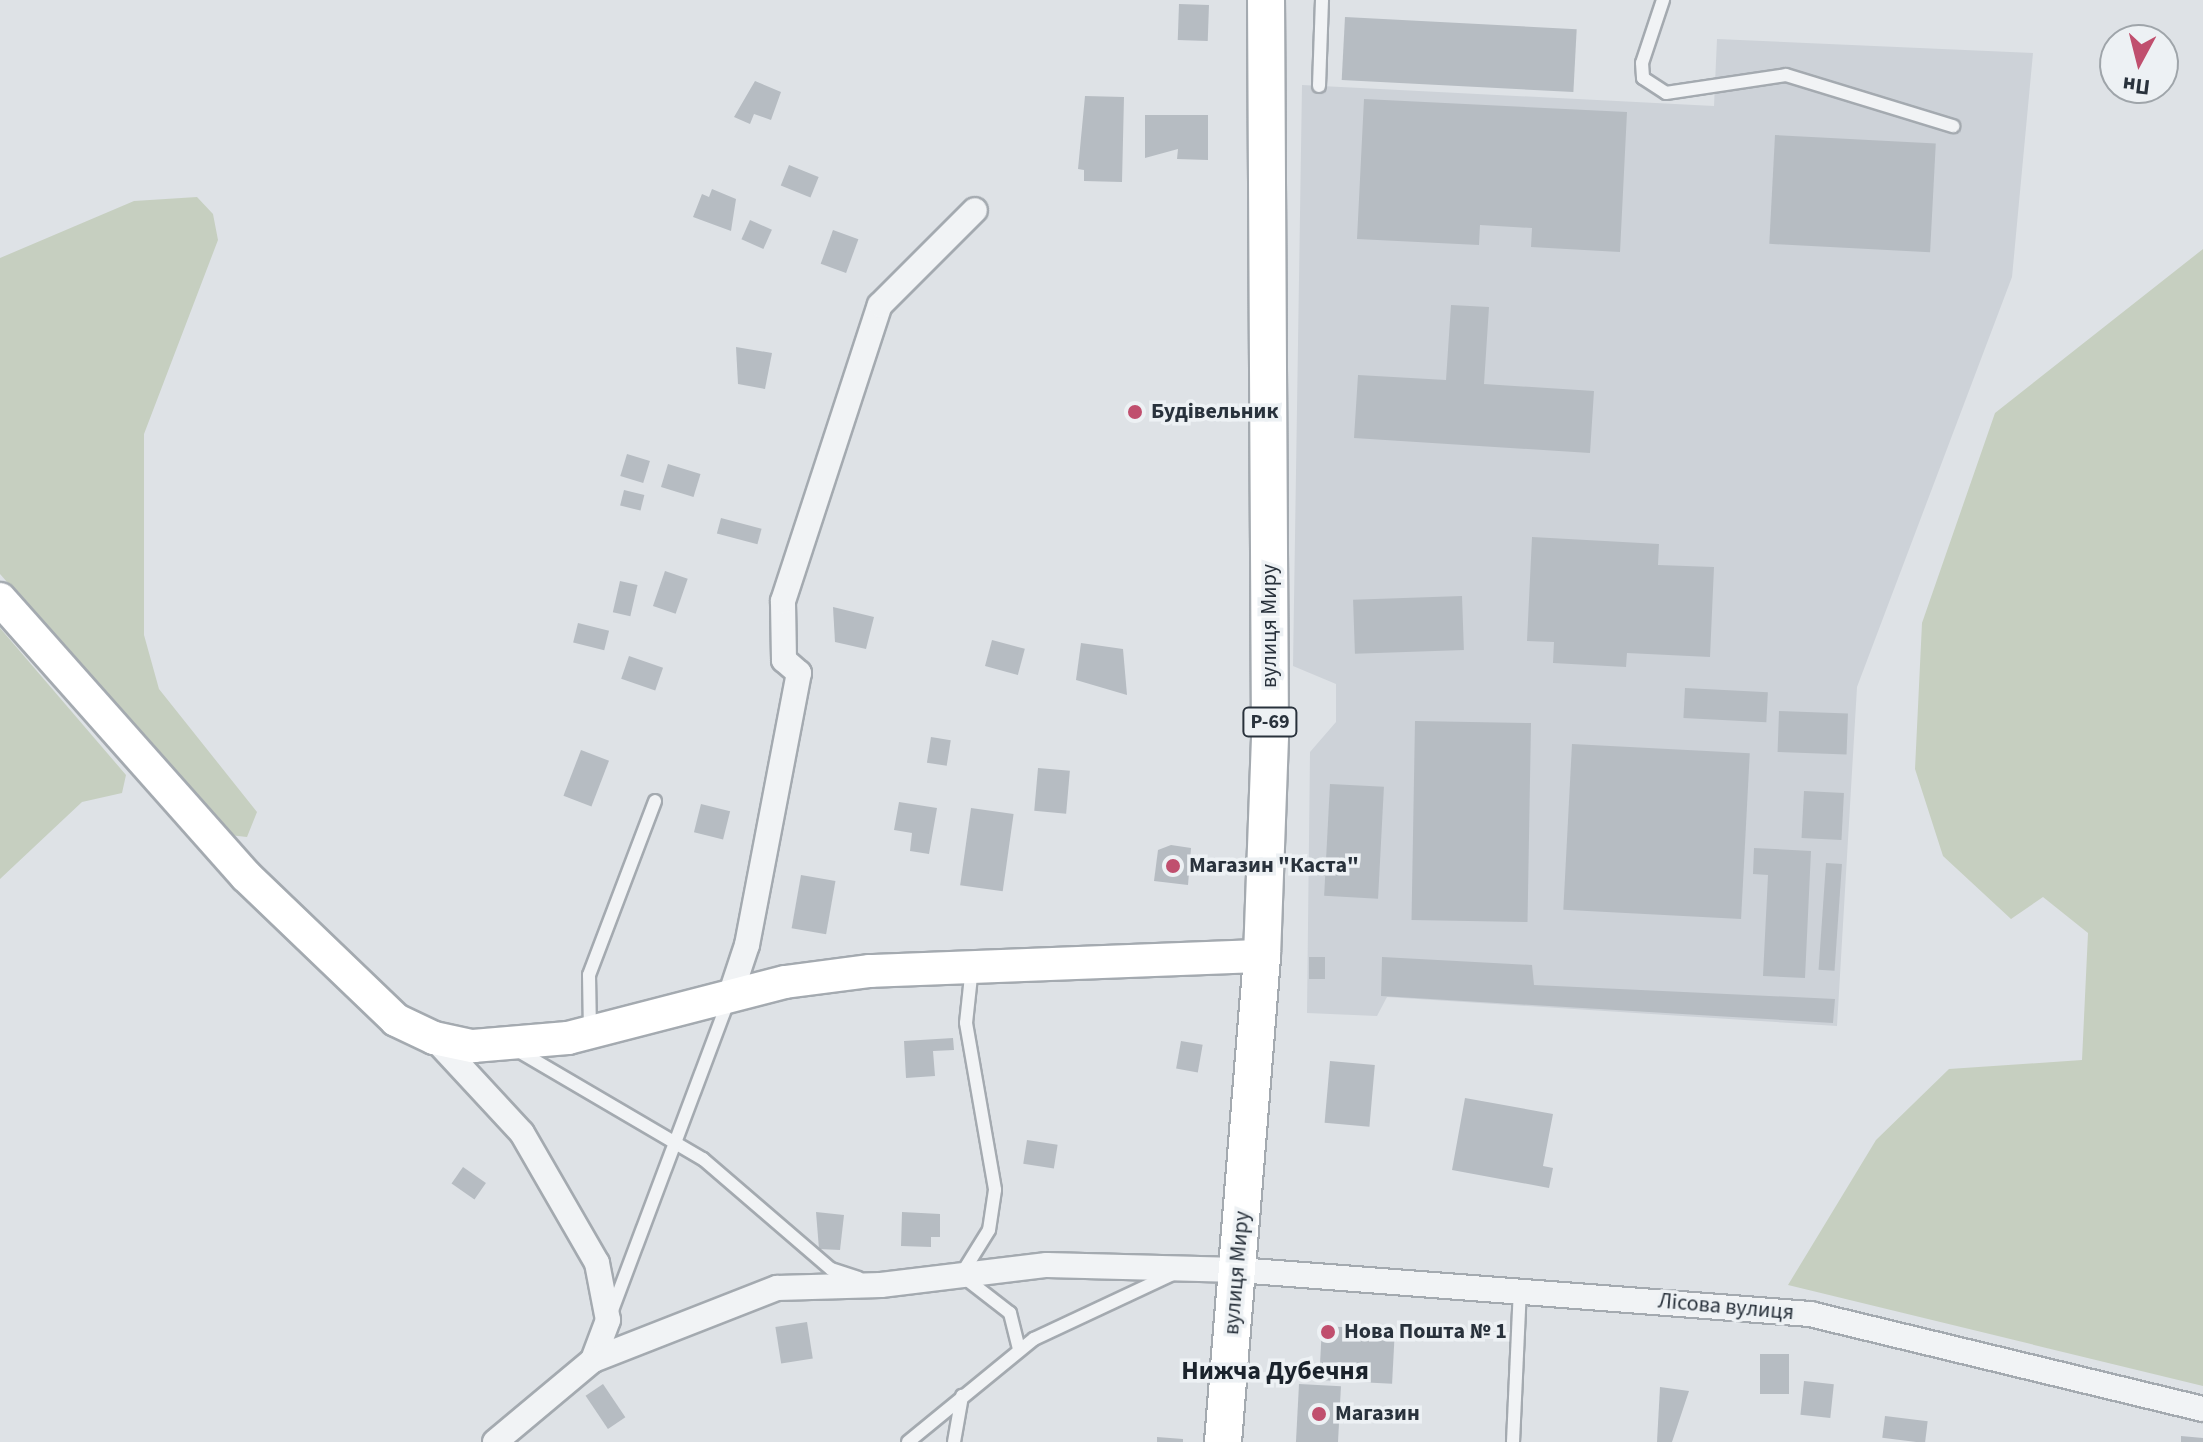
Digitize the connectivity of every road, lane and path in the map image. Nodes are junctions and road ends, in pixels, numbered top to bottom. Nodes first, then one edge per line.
1 (1266, 0) edge
2 (1322, 0) edge
3 (1663, 0) edge
4 (1319, 86) dead end
5 (1953, 126) dead end
6 (975, 210) dead end
7 (0, 599) edge
8 (655, 801) dead end
9 (1262, 956) junction
10 (973, 962) junction
11 (730, 996) junction
12 (590, 1032) junction
13 (434, 1038) junction
14 (499, 1045) junction
15 (670, 1140) junction
16 (1187, 1268) junction
17 (1238, 1270) junction
18 (961, 1275) junction
19 (881, 1285) junction
20 (1520, 1289) junction
21 (608, 1320) junction
22 (1019, 1350) junction
23 (593, 1360) junction
24 (962, 1396) junction
25 (2203, 1409) edge
26 (495, 1442) edge
27 (908, 1442) edge
28 (954, 1442) edge
29 (1223, 1442) edge
30 (1513, 1442) edge

1 - 9 main road, вулиця Миру / Р-69
2 - 4 lane
3 - 5 lane
6 - 11 street
7 - 13 street
8 - 12 lane
9 - 10 street
9 - 17 main road, вулиця Миру / Р-69
10 - 11 street
10 - 18 lane
11 - 12 street
11 - 15 lane
12 - 14 street
13 - 14 street
13 - 21 street
14 - 15 lane
15 - 19 lane
15 - 21 lane
16 - 17 street, Лісова вулиця
16 - 18 street, Лісова вулиця
16 - 22 lane
17 - 20 street, Лісова вулиця
17 - 29 main road, вулиця Миру / Р-69
18 - 19 street, Лісова вулиця
18 - 22 lane
19 - 23 street, Лісова вулиця
20 - 25 street, Лісова вулиця
20 - 30 lane
21 - 23 street
22 - 24 lane
23 - 26 street
24 - 27 lane
24 - 28 lane

